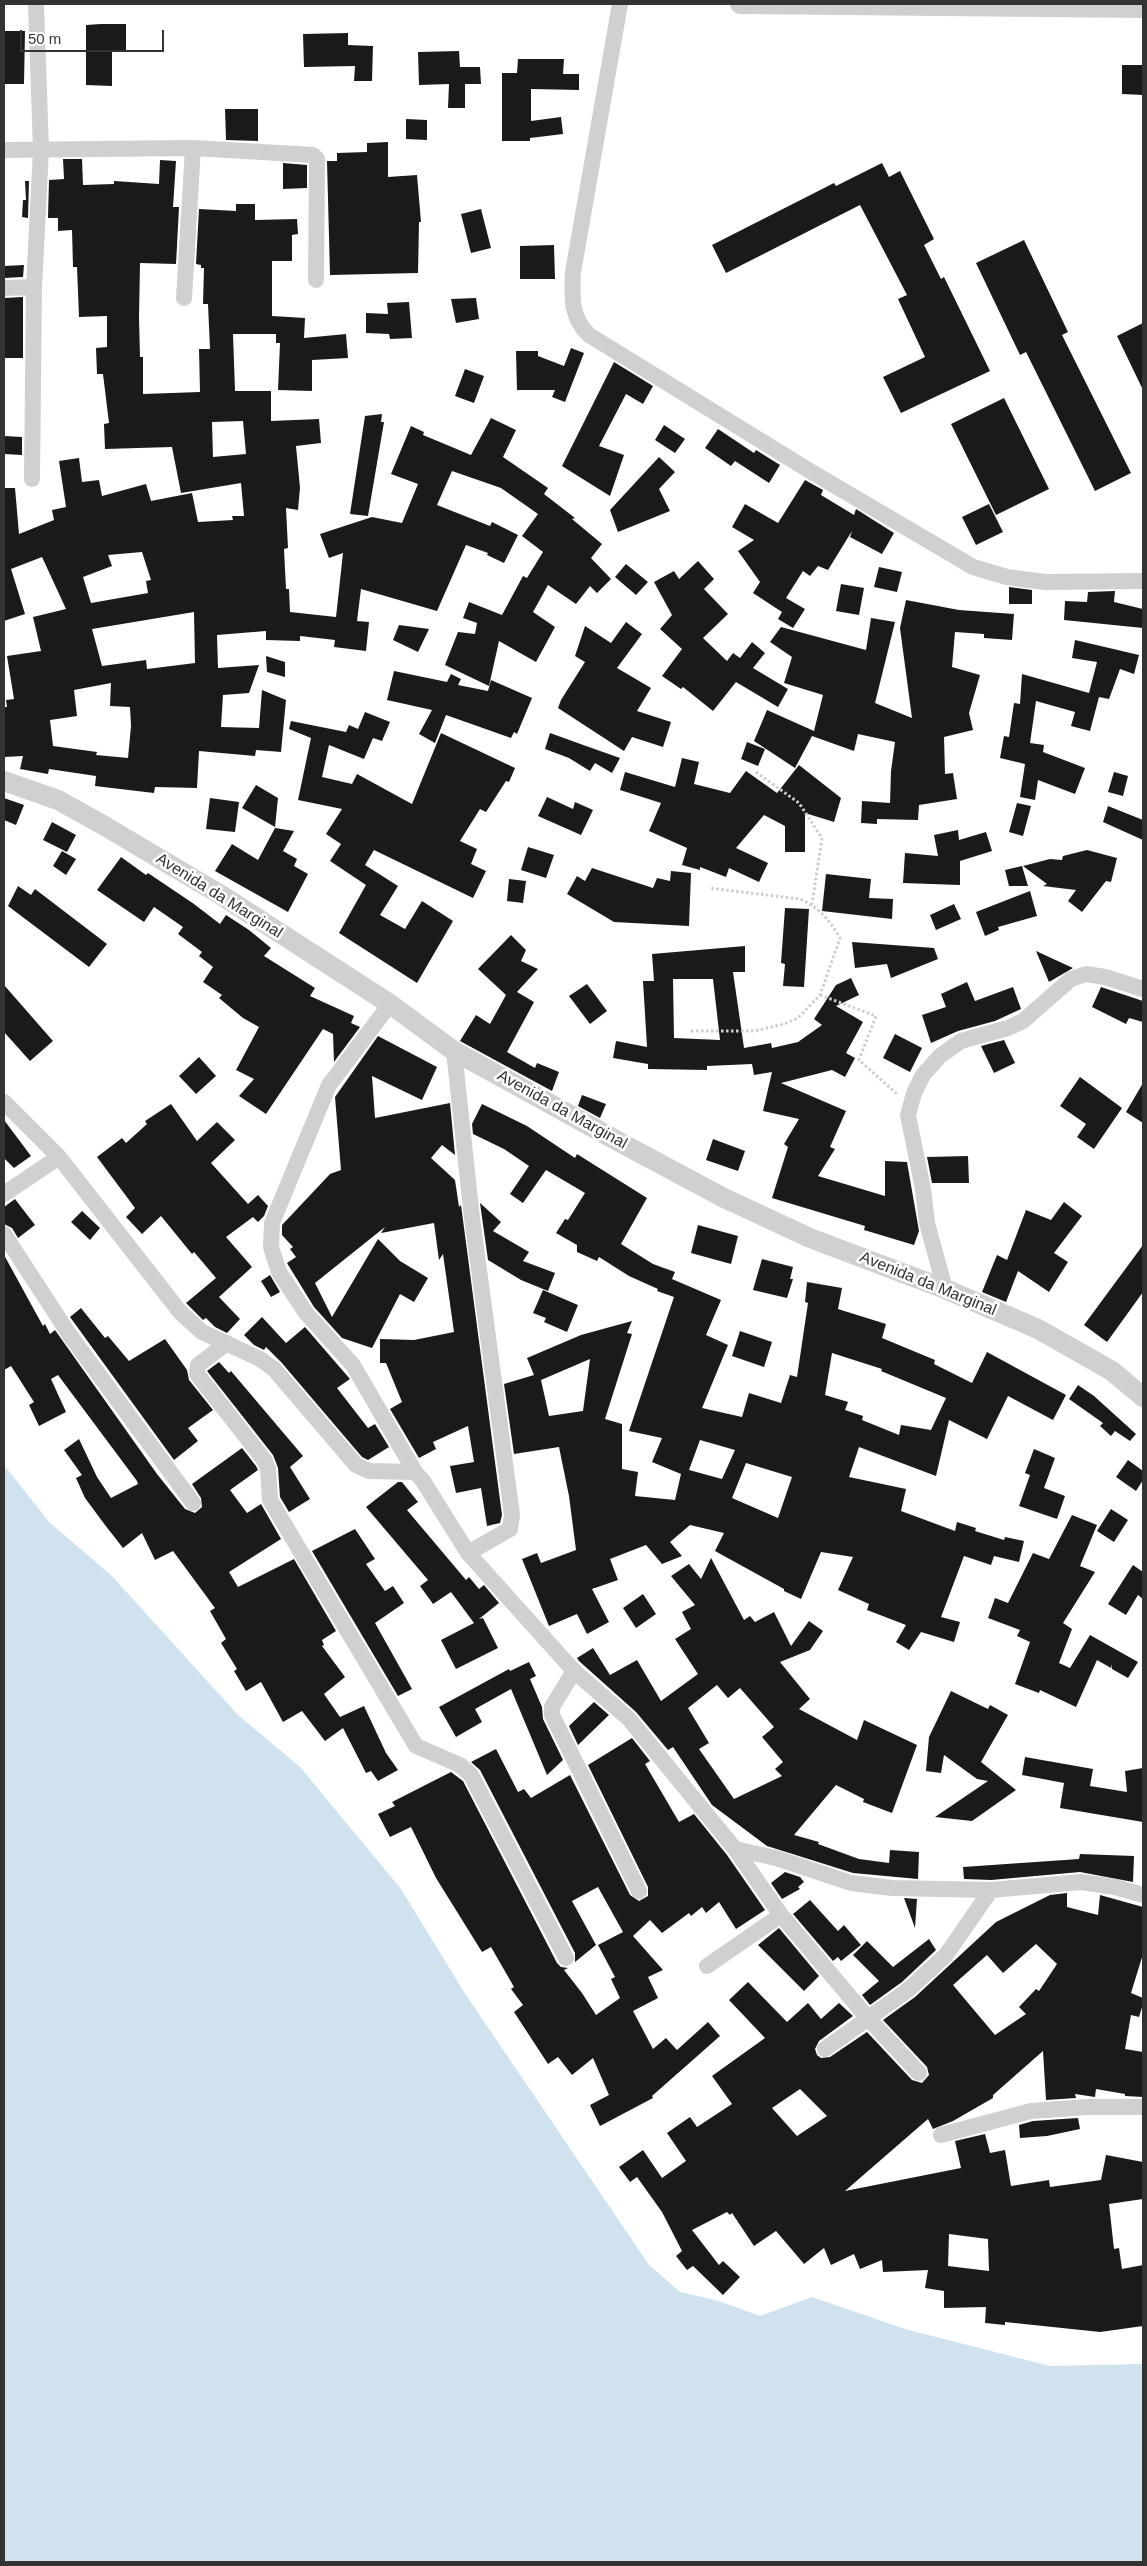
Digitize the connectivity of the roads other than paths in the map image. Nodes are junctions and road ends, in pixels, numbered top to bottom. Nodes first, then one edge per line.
1 (36, 4) edge
2 (620, 4) edge
3 (740, 4) edge
4 (1143, 8) edge
5 (193, 148) junction
6 (4, 150) edge
7 (41, 150) junction
8 (316, 280) dead end
9 (34, 287) junction
10 (4, 288) edge
11 (184, 298) dead end
12 (32, 479) dead end
13 (1143, 581) edge
14 (4, 782) edge
15 (1143, 989) edge
16 (390, 1004) junction
17 (454, 1051) junction
18 (4, 1102) edge
19 (59, 1157) junction
20 (4, 1194) edge
21 (4, 1234) edge
22 (945, 1289) junction
23 (227, 1343) junction
24 (1143, 1397) edge
25 (415, 1472) junction
26 (193, 1503) dead end
27 (468, 1553) junction
28 (574, 1671) junction
29 (735, 1849) junction
30 (991, 1890) junction
31 (639, 1891) dead end
32 (1143, 1895) edge
33 (781, 1915) junction
34 (566, 1958) dead end
35 (706, 1966) dead end
36 (867, 2017) junction
37 (825, 2049) dead end
38 (918, 2073) dead end
39 (1143, 2107) edge
40 (941, 2135) dead end

1 - 7 street
2 - 13 street
3 - 4 street
5 - 7 street
5 - 8 street
5 - 11 street
6 - 7 street
7 - 9 street
9 - 10 street
9 - 12 street
14 - 16 street, Avenida da Marginal
15 - 22 street
16 - 17 street, Avenida da Marginal
16 - 25 street
17 - 22 street, Avenida da Marginal
17 - 27 street
18 - 19 street
19 - 20 street
19 - 23 street
21 - 26 street
22 - 24 street, Avenida da Marginal
23 - 25 street
23 - 34 street
25 - 27 street
27 - 28 street
28 - 29 street
28 - 31 street
29 - 30 street
29 - 33 street
30 - 32 street
30 - 36 street
33 - 35 street
33 - 36 street
36 - 37 street
36 - 38 street
39 - 40 street

